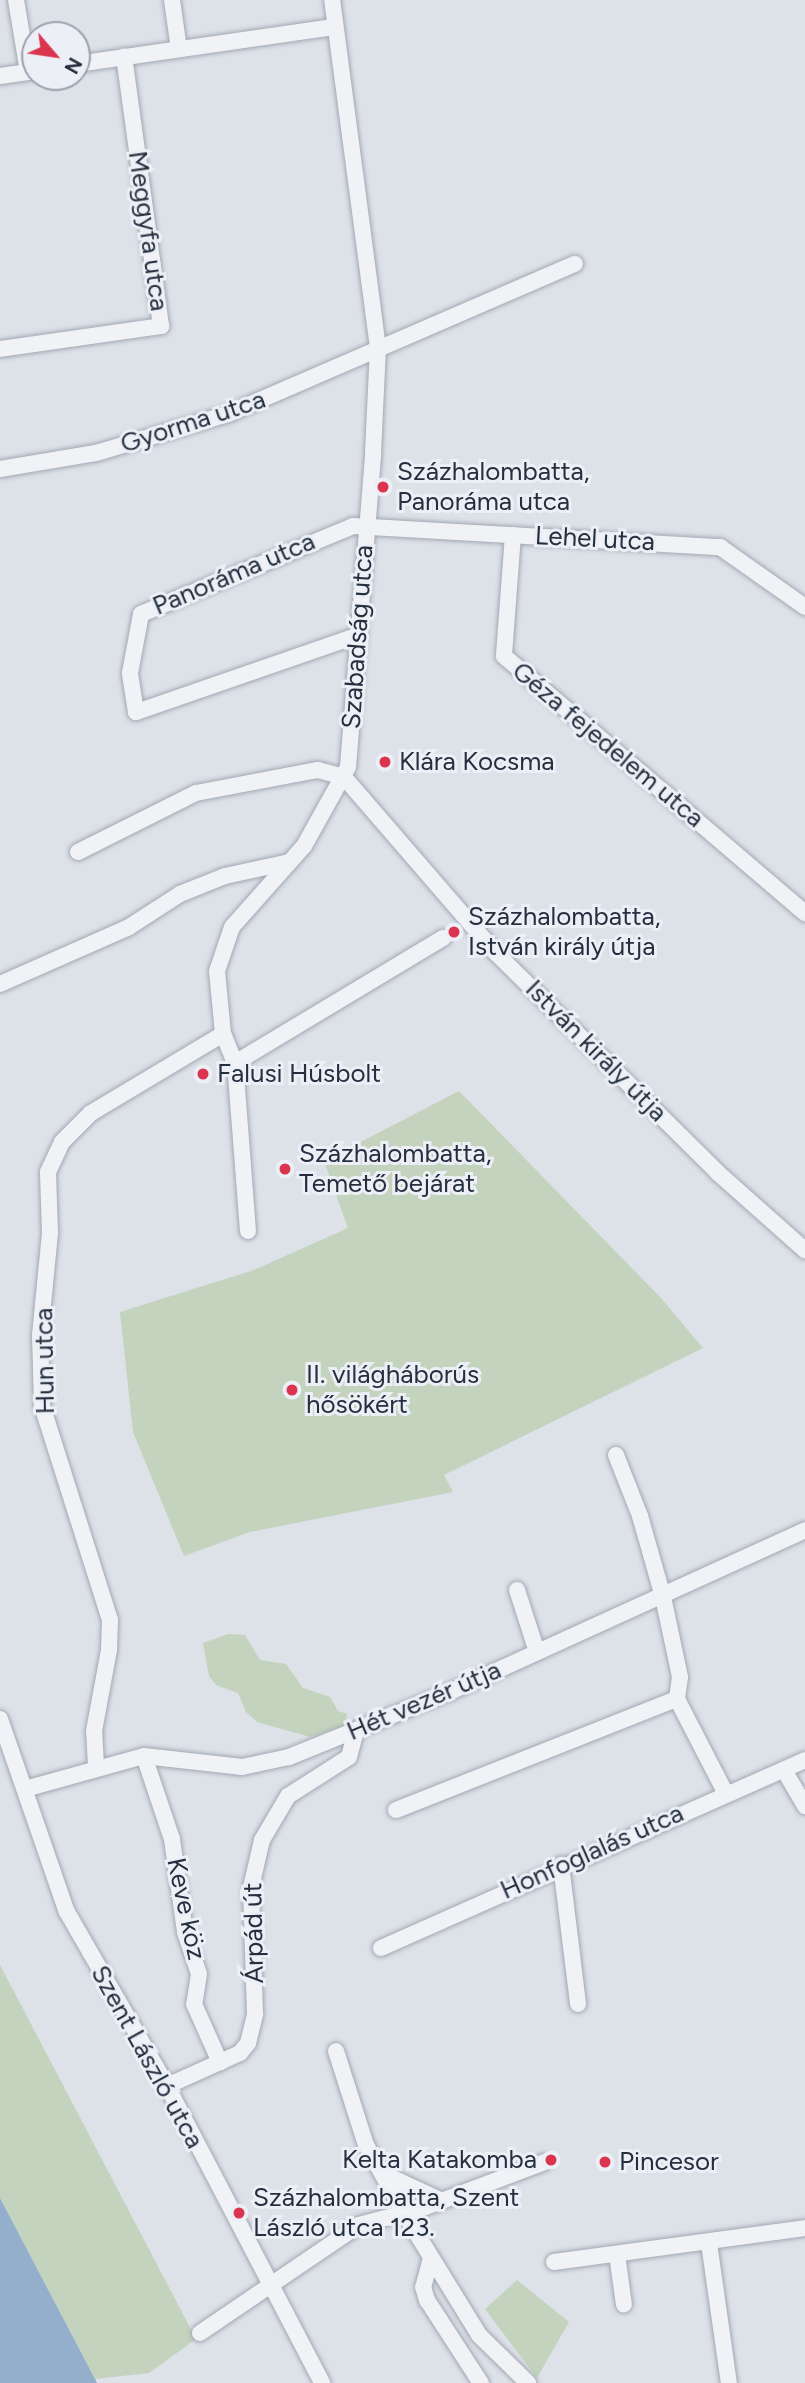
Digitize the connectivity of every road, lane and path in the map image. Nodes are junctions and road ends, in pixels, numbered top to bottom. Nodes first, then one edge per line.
1 (16, 0) edge
2 (172, 0) edge
3 (332, 0) edge
4 (21, 24) edge
5 (335, 27) junction
6 (179, 50) junction
7 (124, 57) junction
8 (91, 62) edge
9 (21, 72) edge
10 (0, 75) edge
11 (575, 264) dead end
12 (378, 348) junction
13 (0, 349) edge
14 (0, 469) edge
15 (366, 526) junction
16 (513, 535) junction
17 (805, 607) edge
18 (356, 636) junction
19 (344, 777) junction
20 (78, 852) dead end
21 (290, 862) junction
22 (805, 913) edge
23 (443, 938) dead end
24 (0, 984) edge
25 (223, 1034) junction
26 (235, 1063) junction
27 (248, 1231) dead end
28 (805, 1250) edge
29 (616, 1455) dead end
30 (805, 1530) edge
31 (517, 1590) dead end
32 (663, 1597) junction
33 (537, 1652) junction
34 (677, 1699) junction
35 (0, 1719) edge
36 (356, 1731) junction
37 (144, 1756) junction
38 (805, 1760) edge
39 (96, 1766) junction
40 (784, 1770) junction
41 (25, 1789) junction
42 (725, 1793) junction
43 (805, 1806) edge
44 (396, 1811) dead end
45 (561, 1865) junction
46 (381, 1948) dead end
47 (578, 2004) dead end
48 (336, 2051) dead end
49 (220, 2062) junction
50 (167, 2087) junction
51 (545, 2162) dead end
52 (382, 2173) junction
53 (442, 2201) junction
54 (404, 2213) junction
55 (805, 2228) edge
56 (709, 2243) junction
57 (617, 2254) junction
58 (430, 2258) junction
59 (554, 2262) dead end
60 (268, 2284) junction
61 (624, 2305) dead end
62 (200, 2333) dead end
63 (322, 2383) edge
64 (481, 2383) edge
65 (528, 2383) edge
66 (729, 2383) edge

1 - 4 street
2 - 6 street
3 - 5 street, Szabadság utca
5 - 6 street
5 - 12 street, Szabadság utca
6 - 7 street
7 - 8 street
7 - 13 street, Meggyfa utca
9 - 10 street
11 - 12 street, Gyorma utca
12 - 14 street, Gyorma utca
12 - 15 street, Szabadság utca
15 - 16 street, Lehel utca
15 - 18 street, Szabadság utca
15 - 18 street, Panoráma utca
16 - 17 street, Lehel utca
16 - 22 street, Géza fejedelem utca
18 - 19 street, Szabadság utca
19 - 20 street
19 - 21 street, Szabadság utca
19 - 28 street, István király útja
21 - 24 street
21 - 25 street, Szabadság utca
23 - 26 street
25 - 26 street, Szabadság utca
25 - 39 street, Hun utca
26 - 27 street, Szabadság utca
29 - 32 street
30 - 32 street, Hét vezér útja
31 - 33 street
32 - 33 street, Hét vezér útja
32 - 34 street
33 - 36 street, Hét vezér útja
34 - 42 street
34 - 44 street
35 - 41 street, Szent László utca
36 - 37 street, Hét vezér útja
36 - 49 street, Árpád út
37 - 39 street, Hét vezér útja
37 - 49 street, Keve köz
38 - 40 street, Honfoglalás utca
39 - 41 street, Hét vezér útja
40 - 42 street, Honfoglalás utca
40 - 43 street
41 - 50 street, Szent László utca
42 - 45 street, Honfoglalás utca
45 - 46 street, Honfoglalás utca
45 - 47 street
48 - 52 street
49 - 50 street, Árpád út
50 - 60 street, Szent László utca
51 - 53 street
52 - 53 street
52 - 54 street
53 - 54 street
54 - 58 street
54 - 60 street
55 - 56 street
56 - 57 street
56 - 66 street
57 - 59 street
57 - 61 street
58 - 64 street
58 - 65 street
60 - 62 street
60 - 63 street, Szent László utca

